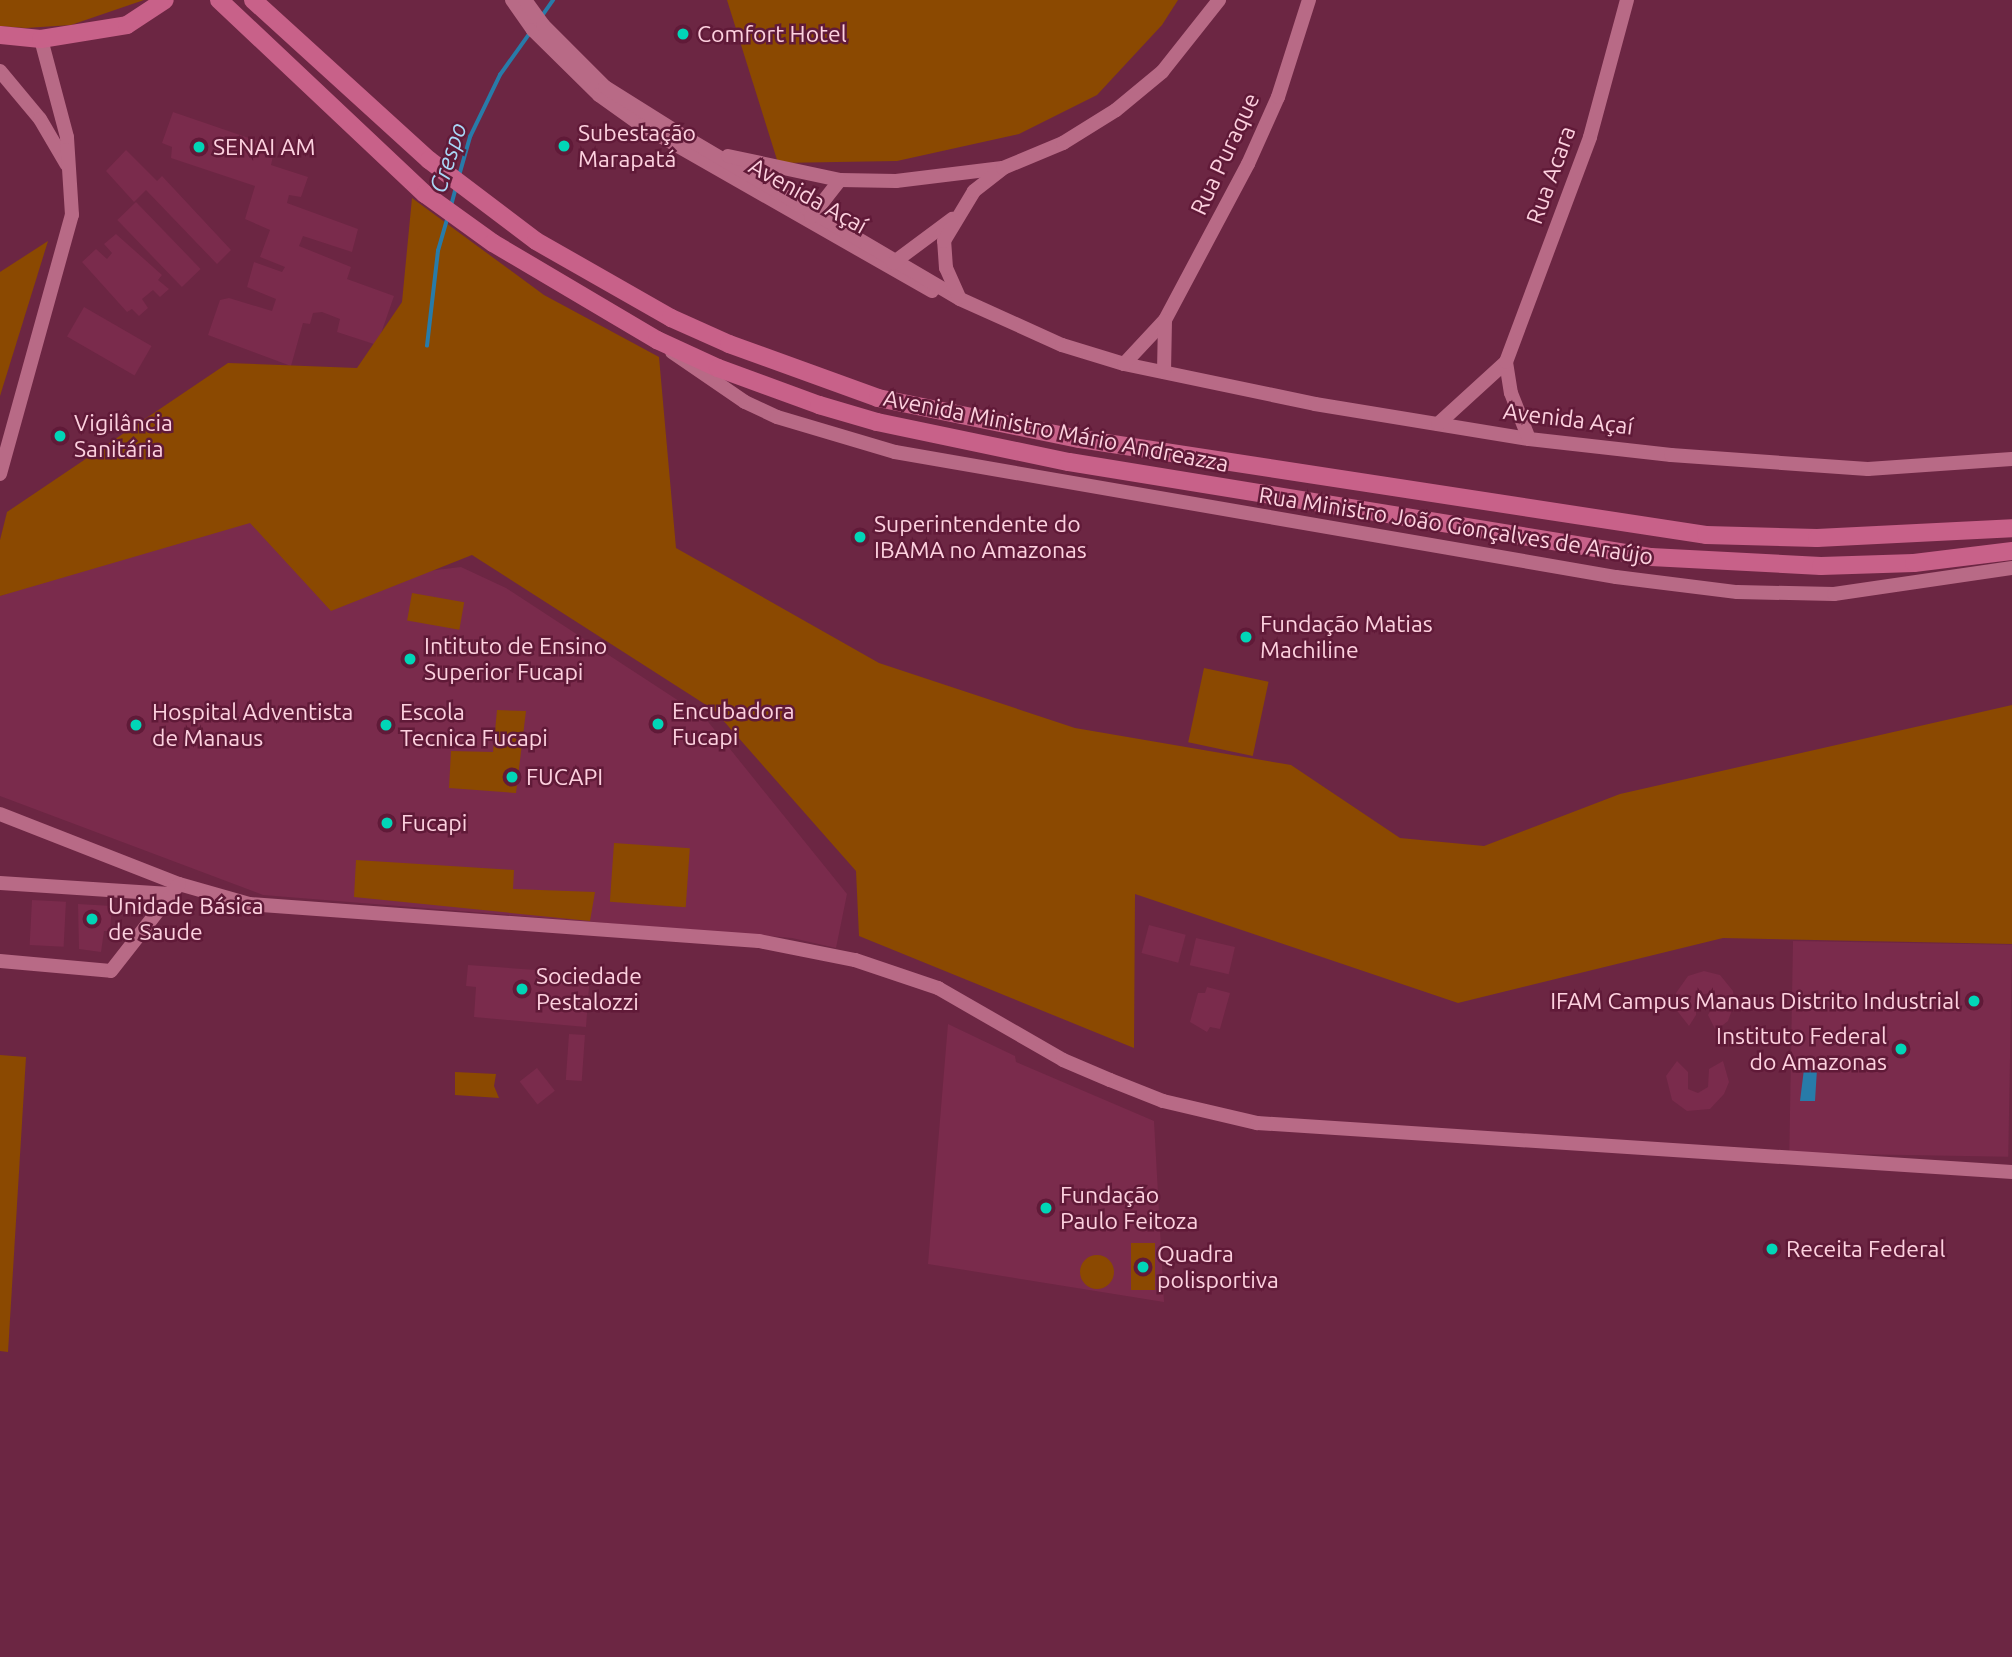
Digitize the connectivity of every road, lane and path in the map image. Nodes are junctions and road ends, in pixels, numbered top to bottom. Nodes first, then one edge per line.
1 (165, 0) edge
2 (219, 0) edge
3 (253, 0) edge
4 (512, 0) edge
5 (525, 0) edge
6 (1219, 0) edge
7 (1309, 0) edge
8 (1628, 0) edge
9 (0, 35) edge
10 (41, 39) junction
11 (0, 71) edge
12 (709, 151) junction
13 (1003, 168) junction
14 (73, 176) junction
15 (840, 180) junction
16 (815, 209) junction
17 (955, 217) junction
18 (807, 223) junction
19 (893, 262) junction
20 (960, 299) junction
21 (1166, 320) junction
22 (657, 340) junction
23 (1506, 362) junction
24 (1124, 364) junction
25 (1164, 372) junction
26 (1438, 425) junction
27 (1529, 439) junction
28 (2012, 459) edge
29 (0, 474) edge
30 (1480, 499) junction
31 (2012, 528) edge
32 (1476, 530) junction
33 (1971, 533) junction
34 (2012, 551) edge
35 (2012, 568) edge
36 (1942, 569) junction
37 (0, 814) edge
38 (0, 883) edge
39 (174, 889) junction
40 (0, 961) edge
41 (2012, 1172) edge

1 - 10 main road
2 - 22 main road, Avenida Ministro Mário Andreazza
3 - 30 main road, Avenida Ministro Mário Andreazza
4 - 18 street, Avenida Açaí
5 - 12 street, Avenida Açaí
6 - 13 street
7 - 21 street, Rua Puraque
8 - 23 street, Rua Acara
9 - 10 main road
10 - 14 street
11 - 14 street
12 - 15 street
12 - 16 street, Avenida Açaí
13 - 15 street
13 - 17 street
14 - 29 street
15 - 16 street
16 - 18 street
16 - 19 street, Avenida Açaí
17 - 19 street
17 - 20 street
18 - 19 street, Avenida Açaí
19 - 20 street, Avenida Açaí
19 - 24 street, Avenida Açaí
20 - 24 street, Avenida Açaí
21 - 24 street, Rua Puraque
21 - 25 street, Rua Puraque
22 - 32 main road, Avenida Ministro Mário Andreazza
22 - 36 street, Rua Ministro João Gonçalves de Araújo
23 - 26 street, Rua Acara
23 - 27 street
24 - 25 street, Avenida Açaí
25 - 26 street, Avenida Açaí
26 - 27 street, Avenida Açaí
27 - 28 street, Avenida Açaí
30 - 32 main road
30 - 33 main road, Avenida Ministro Mário Andreazza
31 - 33 main road, Avenida Ministro Mário Andreazza
32 - 36 main road, Avenida Ministro Mário Andreazza
33 - 36 main road
34 - 36 main road, Avenida Ministro Mário Andreazza
35 - 36 street, Avenida Ministro Mário Andreazza
37 - 39 street
38 - 39 street
39 - 40 street
39 - 41 street

